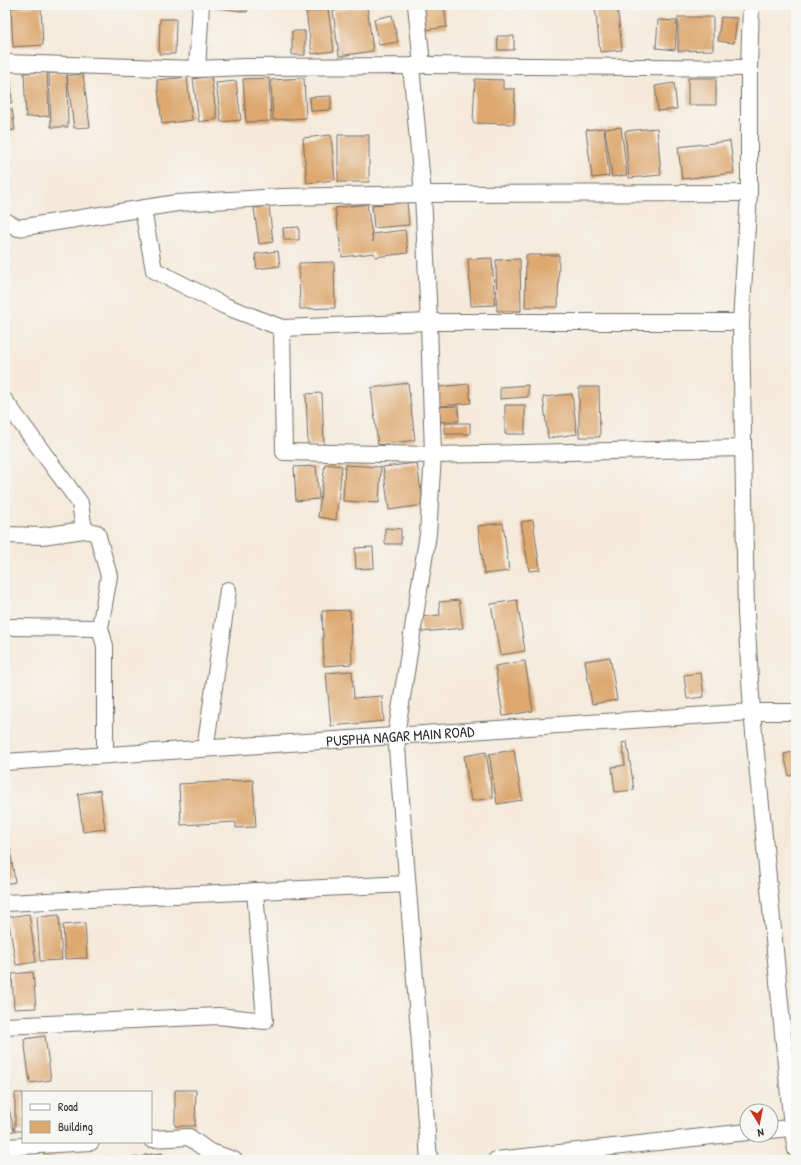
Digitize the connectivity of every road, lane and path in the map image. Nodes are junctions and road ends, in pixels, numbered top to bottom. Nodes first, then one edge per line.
1 (201, 5) edge
2 (416, 5) edge
3 (751, 5) edge
4 (5, 63) edge
5 (417, 65) junction
6 (749, 68) junction
7 (197, 69) junction
8 (749, 193) junction
9 (423, 194) junction
10 (143, 210) junction
11 (5, 221) edge
12 (429, 322) junction
13 (741, 322) junction
14 (282, 328) junction
15 (5, 401) edge
16 (743, 448) junction
17 (433, 455) junction
18 (84, 530) junction
19 (5, 535) edge
20 (228, 590) dead end
21 (5, 627) edge
22 (100, 628) junction
23 (752, 712) junction
24 (796, 712) edge
25 (396, 735) junction
26 (207, 748) junction
27 (105, 755) junction
28 (5, 762) edge
29 (407, 884) junction
30 (255, 891) junction
31 (5, 903) edge
32 (5, 1026) edge
33 (794, 1127) edge
34 (779, 1129) edge
35 (739, 1133) edge
36 (152, 1139) edge
37 (74, 1143) edge
38 (5, 1147) edge
39 (796, 1150) edge
40 (207, 1155) edge
41 (234, 1160) edge
42 (429, 1160) edge
43 (496, 1160) edge

1 - 7 street
2 - 5 street
3 - 6 street
4 - 7 street
5 - 6 street
5 - 7 street
5 - 9 street
6 - 8 street
8 - 9 street
8 - 13 street
9 - 10 street
9 - 12 street
10 - 11 street
10 - 14 street
12 - 13 street
12 - 14 street
12 - 17 street
13 - 16 street
14 - 17 street
15 - 18 street
16 - 17 street
16 - 23 street
17 - 25 street
18 - 19 street
18 - 22 street
20 - 26 street
21 - 22 street
22 - 27 street
23 - 24 street, PUSPHA NAGAR MAIN ROAD
23 - 25 street, PUSPHA NAGAR MAIN ROAD
23 - 33 street
25 - 26 street, PUSPHA NAGAR MAIN ROAD
25 - 29 street
26 - 27 street, PUSPHA NAGAR MAIN ROAD
27 - 28 street, PUSPHA NAGAR MAIN ROAD
29 - 30 street
29 - 42 street
30 - 31 street
30 - 32 street
33 - 34 street
33 - 39 street
35 - 43 street
36 - 40 street
37 - 38 street
40 - 41 street

